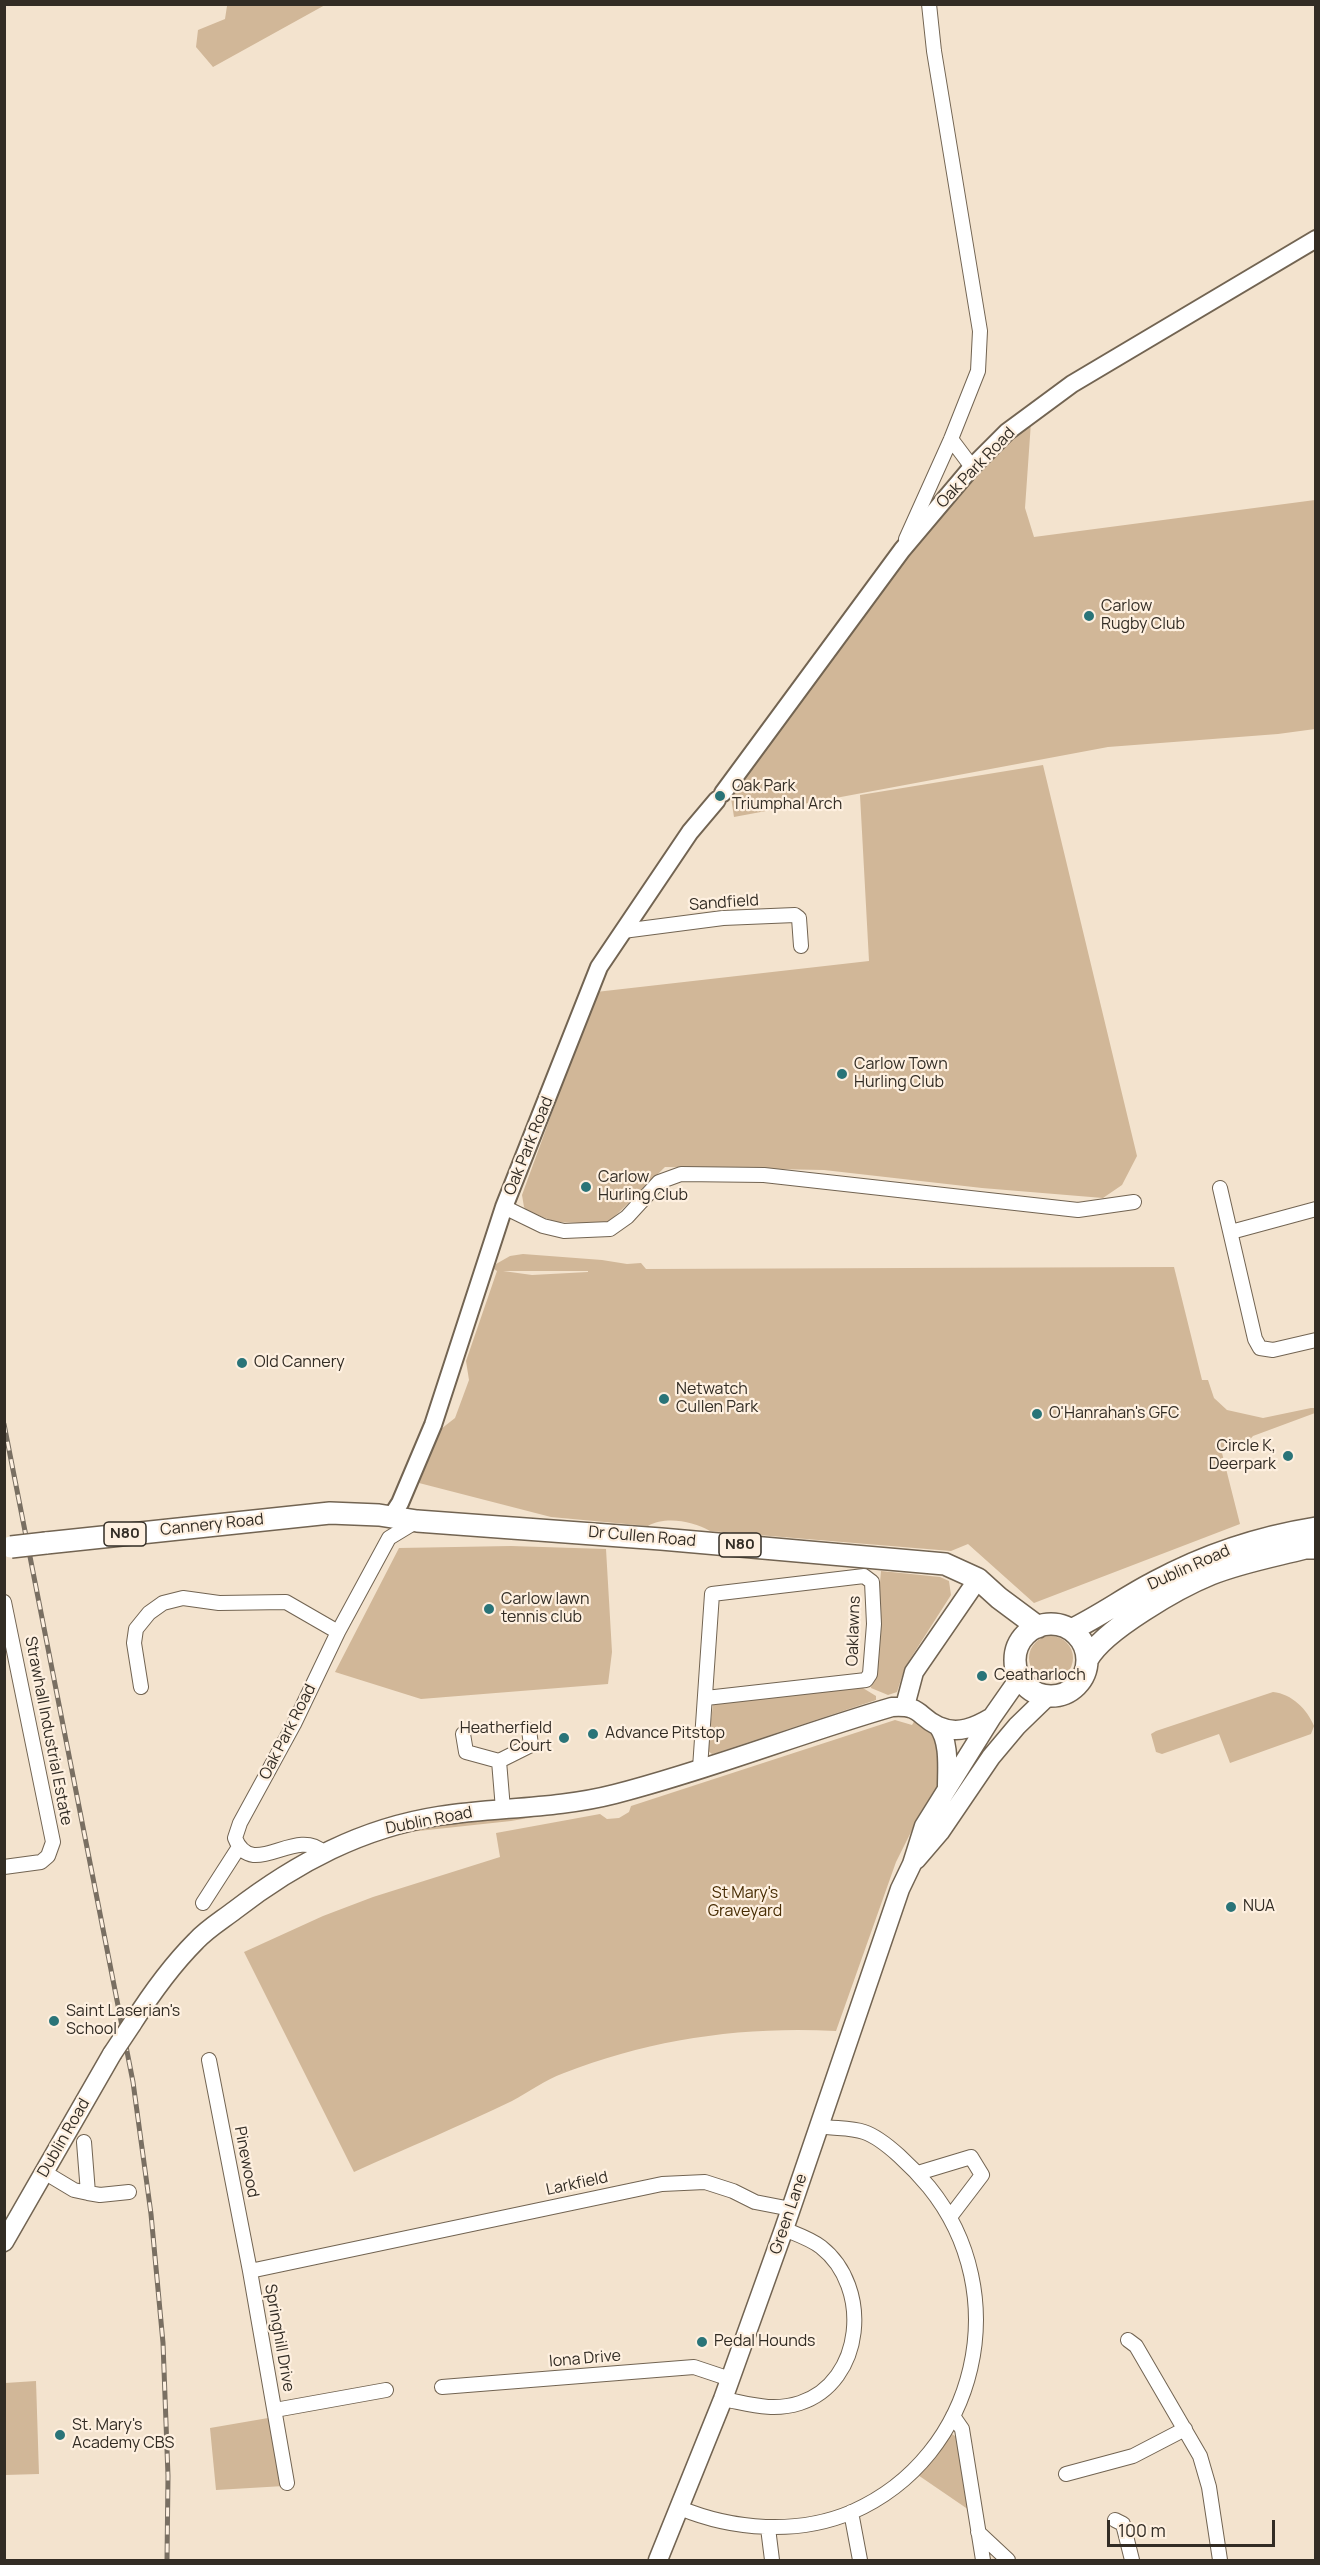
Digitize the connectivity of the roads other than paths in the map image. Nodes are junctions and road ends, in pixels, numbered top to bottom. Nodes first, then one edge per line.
1 (929, 4) edge
2 (1316, 239) edge
3 (951, 440) junction
4 (972, 467) junction
5 (902, 550) junction
6 (623, 931) junction
7 (801, 946) dead end
8 (1221, 1188) dead end
9 (1134, 1202) dead end
10 (504, 1207) junction
11 (1316, 1209) edge
12 (1231, 1232) junction
13 (1316, 1340) edge
14 (386, 1523) junction
15 (1316, 1527) edge
16 (8, 1547) edge
17 (1316, 1548) edge
18 (978, 1579) junction
19 (999, 1598) junction
20 (4, 1602) edge
21 (1038, 1628) junction
22 (1071, 1630) junction
23 (338, 1632) junction
24 (1018, 1648) junction
25 (1087, 1660) junction
26 (1020, 1677) junction
27 (141, 1687) dead end
28 (1048, 1696) junction
29 (706, 1698) junction
30 (905, 1706) junction
31 (992, 1718) junction
32 (940, 1728) junction
33 (528, 1730) dead end
34 (463, 1734) dead end
35 (974, 1746) junction
36 (991, 1757) junction
37 (499, 1761) junction
38 (700, 1768) junction
39 (947, 1787) junction
40 (503, 1809) junction
41 (238, 1847) junction
42 (322, 1852) junction
43 (912, 1864) junction
44 (4, 1867) edge
45 (203, 1903) dead end
46 (208, 2060) dead end
47 (819, 2126) junction
48 (84, 2142) dead end
49 (44, 2172) junction
50 (918, 2173) junction
51 (129, 2192) dead end
52 (88, 2193) junction
53 (791, 2209) junction
54 (950, 2217) junction
55 (784, 2229) junction
56 (4, 2242) edge
57 (250, 2271) junction
58 (1128, 2340) dead end
59 (730, 2379) junction
60 (442, 2387) dead end
61 (386, 2390) dead end
62 (723, 2399) junction
63 (275, 2410) junction
64 (953, 2416) junction
65 (1185, 2429) junction
66 (1066, 2474) dead end
67 (287, 2483) dead end
68 (680, 2508) junction
69 (851, 2512) junction
70 (1115, 2520) dead end
71 (768, 2528) junction
72 (978, 2532) junction
73 (658, 2560) edge
74 (772, 2560) edge
75 (860, 2560) edge
76 (983, 2560) edge
77 (1008, 2560) edge
78 (1132, 2560) edge
79 (1220, 2560) edge

1 - 3 street
2 - 4 street, Oak Park Road
3 - 4 street
3 - 5 street
4 - 5 street, Oak Park Road
5 - 6 street, Oak Park Road
6 - 7 street, Sandfield
6 - 10 street, Oak Park Road
8 - 12 street
9 - 10 street
10 - 14 street, Oak Park Road
11 - 12 street
12 - 13 street
14 - 16 main road, Cannery Road / N80, bridge
14 - 18 main road, Dr Cullen Road / N80
14 - 23 street, Oak Park Road
15 - 22 main road, Dublin Road
17 - 25 main road, Dublin Road
18 - 19 main road, Dr Cullen Road / N80
18 - 30 main road
19 - 21 main road, N80
19 - 24 main road, N80
20 - 44 street, Strawhall Industrial Estate
21 - 22 main road
21 - 24 main road
22 - 25 main road
23 - 27 street
23 - 41 street, Oak Park Road
24 - 26 main road, N80
25 - 28 main road
26 - 28 main road
26 - 31 main road
28 - 36 main road
29 - 29 street, Oaklawns
29 - 38 street, Oaklawns
30 - 32 main road
30 - 38 main road, Dublin Road
31 - 32 main road
31 - 35 main road
32 - 35 main road
32 - 39 main road
33 - 37 street
34 - 37 street
35 - 36 main road
35 - 39 main road
36 - 43 main road
37 - 40 street
38 - 40 main road, Dublin Road
39 - 43 main road
40 - 42 main road, Dublin Road
41 - 42 street
41 - 45 street
42 - 49 main road, Dublin Road, bridge
43 - 47 main road, Green Lane
46 - 57 street, Pinewood
47 - 50 street
47 - 53 main road, Green Lane
48 - 52 street
49 - 52 street
49 - 56 main road, Dublin Road
50 - 54 street
50 - 54 street
51 - 52 street
53 - 55 main road, Green Lane
53 - 57 street, Larkfield
54 - 64 street
55 - 59 main road, Green Lane
55 - 62 street
57 - 63 street, Springhill Drive
58 - 65 street
59 - 60 street, Iona Drive
59 - 62 main road, Green Lane
61 - 63 street, Springhill Drive
62 - 68 main road, Green Lane
63 - 67 street, Springhill Drive
64 - 69 street
64 - 72 street
65 - 66 street
65 - 79 street
68 - 71 street
68 - 73 main road, Green Lane
69 - 71 street
69 - 75 street
70 - 78 street
71 - 74 street
72 - 76 street
72 - 77 street

